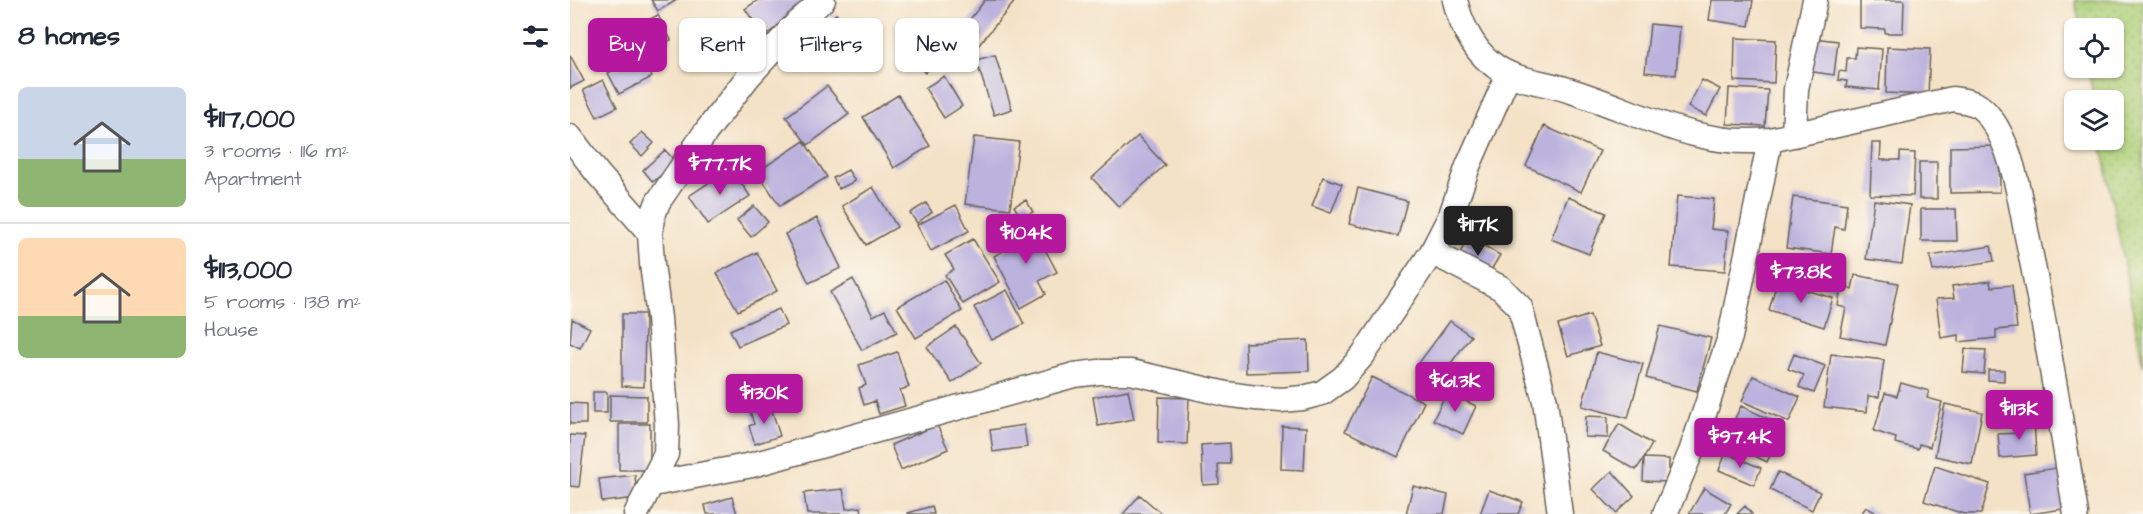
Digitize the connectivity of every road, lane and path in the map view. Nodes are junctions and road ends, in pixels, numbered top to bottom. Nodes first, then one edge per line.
1 (823, 0) edge
2 (1455, 0) edge
3 (1815, 0) edge
4 (1508, 75) junction
5 (1794, 135) junction
6 (570, 137) edge
7 (1770, 140) junction
8 (650, 233) junction
9 (1432, 252) junction
10 (653, 484) junction
11 (636, 514) edge
12 (1560, 514) edge
13 (1665, 514) edge
14 (2076, 514) edge

1 - 8 street
2 - 4 street
3 - 5 street
4 - 7 street
4 - 9 street
5 - 7 street
5 - 14 street
6 - 8 street
7 - 13 street
8 - 10 street
9 - 10 street
9 - 12 street
10 - 11 street

